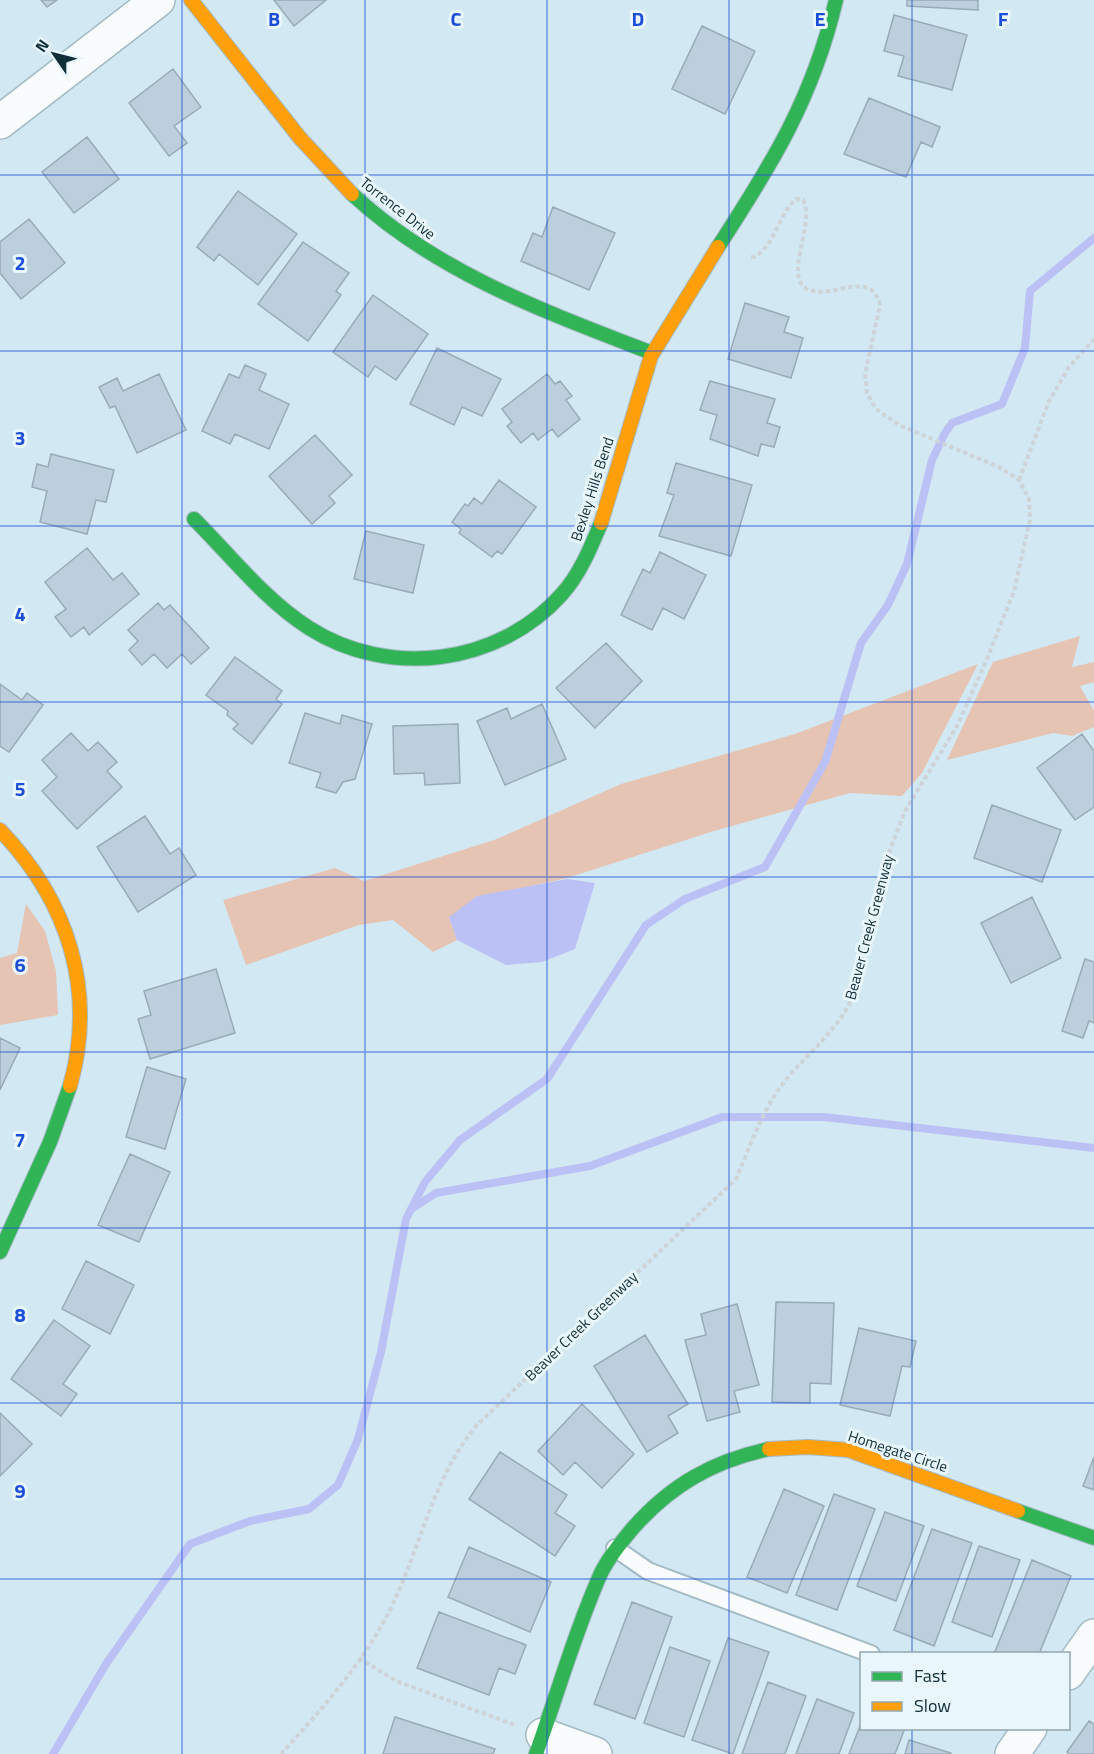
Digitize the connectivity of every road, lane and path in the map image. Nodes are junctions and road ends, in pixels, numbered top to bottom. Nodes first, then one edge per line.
1 (158, 0) edge
2 (191, 0) edge
3 (836, 0) edge
4 (0, 122) edge
5 (746, 255) dead end
6 (1094, 339) edge
7 (652, 353) junction
8 (1019, 480) junction
9 (194, 519) dead end
10 (0, 830) edge
11 (0, 1252) edge
12 (1094, 1538) edge
13 (615, 1548) junction
14 (1094, 1636) edge
15 (868, 1652) edge
16 (359, 1658) junction
17 (1070, 1670) edge
18 (1029, 1730) edge
19 (532, 1738) edge
20 (281, 1754) edge
21 (595, 1754) edge
22 (1012, 1754) edge

1 - 4 street
2 - 7 street, Torrence Drive
3 - 7 street, Bexley Hills Bend
5 - 8 path
6 - 8 path
7 - 9 street, Bexley Hills Bend
8 - 16 path, Beaver Creek Greenway
10 - 11 street
12 - 13 street, Homegate Circle
13 - 15 lane
13 - 19 street, Homegate Circle
14 - 17 street
16 - 19 path
16 - 20 path, Beaver Creek Greenway
18 - 22 street
19 - 21 street

